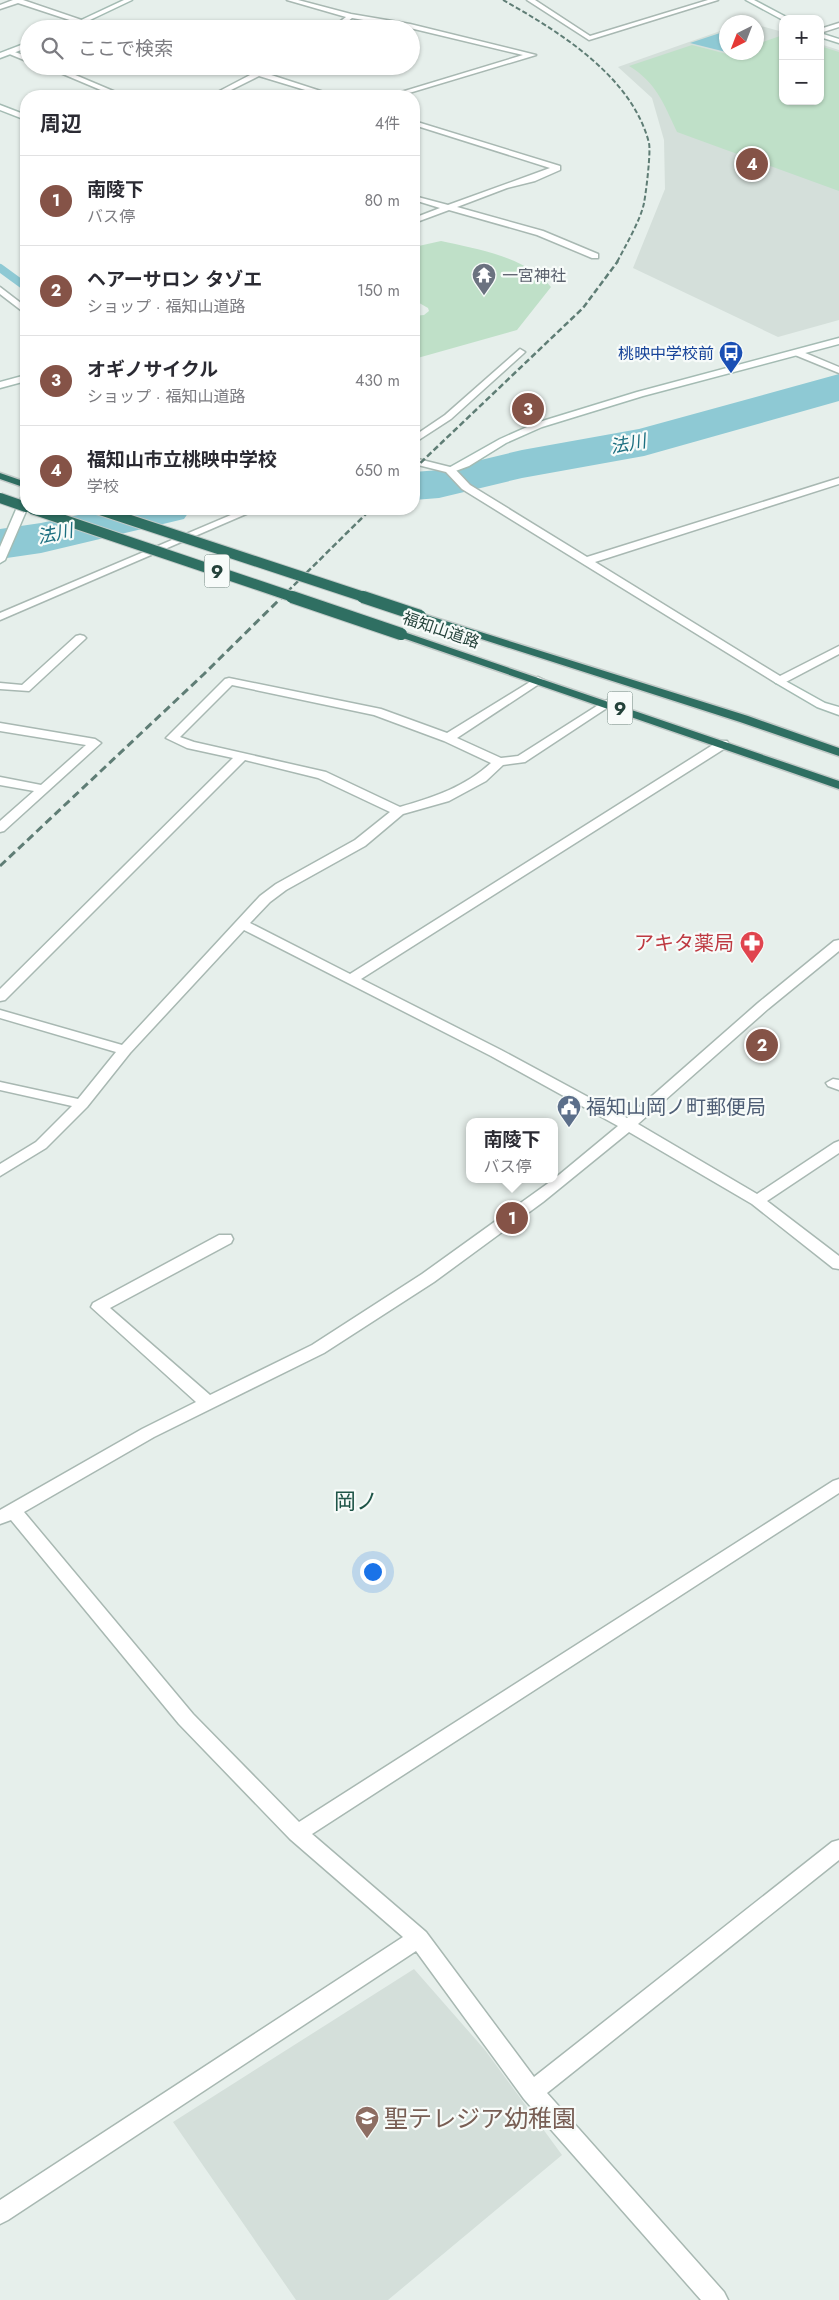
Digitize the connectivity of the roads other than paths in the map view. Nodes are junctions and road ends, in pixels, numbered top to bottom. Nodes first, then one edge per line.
1 (18, 0) edge
2 (129, 0) edge
3 (290, 0) edge
4 (530, 0) edge
5 (715, 0) edge
6 (749, 0) edge
7 (0, 7) edge
8 (779, 15) edge
9 (352, 16) junction
10 (75, 20) edge
11 (85, 20) edge
12 (346, 20) edge
13 (375, 20) edge
14 (839, 25) edge
15 (420, 28) edge
16 (824, 31) edge
17 (824, 35) edge
18 (839, 41) edge
19 (20, 48) edge
20 (9, 52) junction
21 (0, 56) edge
22 (20, 56) edge
23 (68, 75) edge
24 (260, 75) joint
25 (106, 90) edge
26 (227, 90) edge
27 (311, 90) edge
28 (412, 90) edge
29 (0, 107) edge
30 (20, 115) edge
31 (420, 124) edge
32 (420, 200) edge
33 (451, 208) junction
34 (420, 219) edge
35 (595, 256) dead end
36 (0, 290) edge
37 (20, 306) edge
38 (839, 341) edge
39 (520, 352) dead end
40 (798, 352) junction
41 (839, 370) edge
42 (20, 380) edge
43 (0, 385) edge
44 (420, 436) edge
45 (420, 462) edge
46 (452, 472) junction
47 (0, 476) edge
48 (839, 481) edge
49 (20, 483) edge
50 (0, 498) edge
51 (20, 505) edge
52 (20, 512) edge
53 (50, 515) edge
54 (115, 515) edge
55 (239, 515) edge
56 (2, 555) edge
57 (587, 561) junction
58 (0, 617) edge
59 (80, 638) dead end
60 (839, 649) edge
61 (538, 680) junction
62 (780, 681) junction
63 (0, 686) edge
64 (607, 704) junction
65 (839, 711) edge
66 (0, 726) edge
67 (448, 738) junction
68 (723, 744) junction
69 (839, 752) edge
70 (242, 756) junction
71 (499, 762) junction
72 (0, 780) edge
73 (839, 785) edge
74 (42, 789) junction
75 (399, 811) junction
76 (0, 828) edge
77 (242, 924) junction
78 (839, 944) edge
79 (351, 979) junction
80 (0, 997) edge
81 (0, 1014) edge
82 (125, 1050) junction
83 (0, 1086) edge
84 (82, 1104) junction
85 (628, 1126) junction
86 (839, 1146) edge
87 (0, 1171) edge
88 (558, 1183) edge
89 (558, 1183) edge
90 (757, 1201) junction
91 (225, 1239) dead end
92 (839, 1264) edge
93 (209, 1404) junction
94 (839, 1485) edge
95 (6, 1514) edge
96 (297, 1833) junction
97 (839, 1848) edge
98 (419, 1938) junction
99 (532, 2092) junction
100 (0, 2213) edge
101 (716, 2300) edge

1 - 7 street
1 - 10 street
2 - 11 street
3 - 9 street
4 - 5 street
6 - 8 street
9 - 12 street
9 - 13 street
14 - 16 street
15 - 28 street
17 - 18 street
19 - 20 street
20 - 21 street
20 - 22 street
23 - 25 street
24 - 26 street
24 - 27 street
29 - 30 street
31 - 33 street
32 - 33 street
33 - 34 street
33 - 35 street
36 - 37 street
38 - 40 street
39 - 44 street
40 - 41 street
40 - 46 street
42 - 43 street
45 - 46 street
46 - 57 street
47 - 49 highway
48 - 57 street
50 - 51 highway, bridge
52 - 56 street
53 - 61 highway, 福知山道路 / 9, bridge
54 - 69 highway, 福知山道路 / 9, bridge
55 - 58 street
57 - 62 street
59 - 63 street
60 - 62 street
61 - 64 highway, 福知山道路 / 9
61 - 67 street
62 - 65 street
64 - 68 highway, 福知山道路 / 9
64 - 71 street
66 - 74 street
67 - 70 street
67 - 71 street
68 - 73 highway, 福知山道路 / 9
68 - 79 street
70 - 75 street
70 - 80 street
71 - 75 street
72 - 74 street
74 - 76 street
75 - 77 street
77 - 79 street
77 - 82 street
78 - 85 street
79 - 85 street
81 - 82 street
82 - 84 street
83 - 84 street
84 - 87 street
85 - 88 street
85 - 90 street
86 - 90 street
89 - 93 street
90 - 92 street
91 - 93 street
93 - 95 street
94 - 96 street
95 - 96 street
96 - 98 street
97 - 99 street
98 - 99 street
98 - 100 street
99 - 101 street

